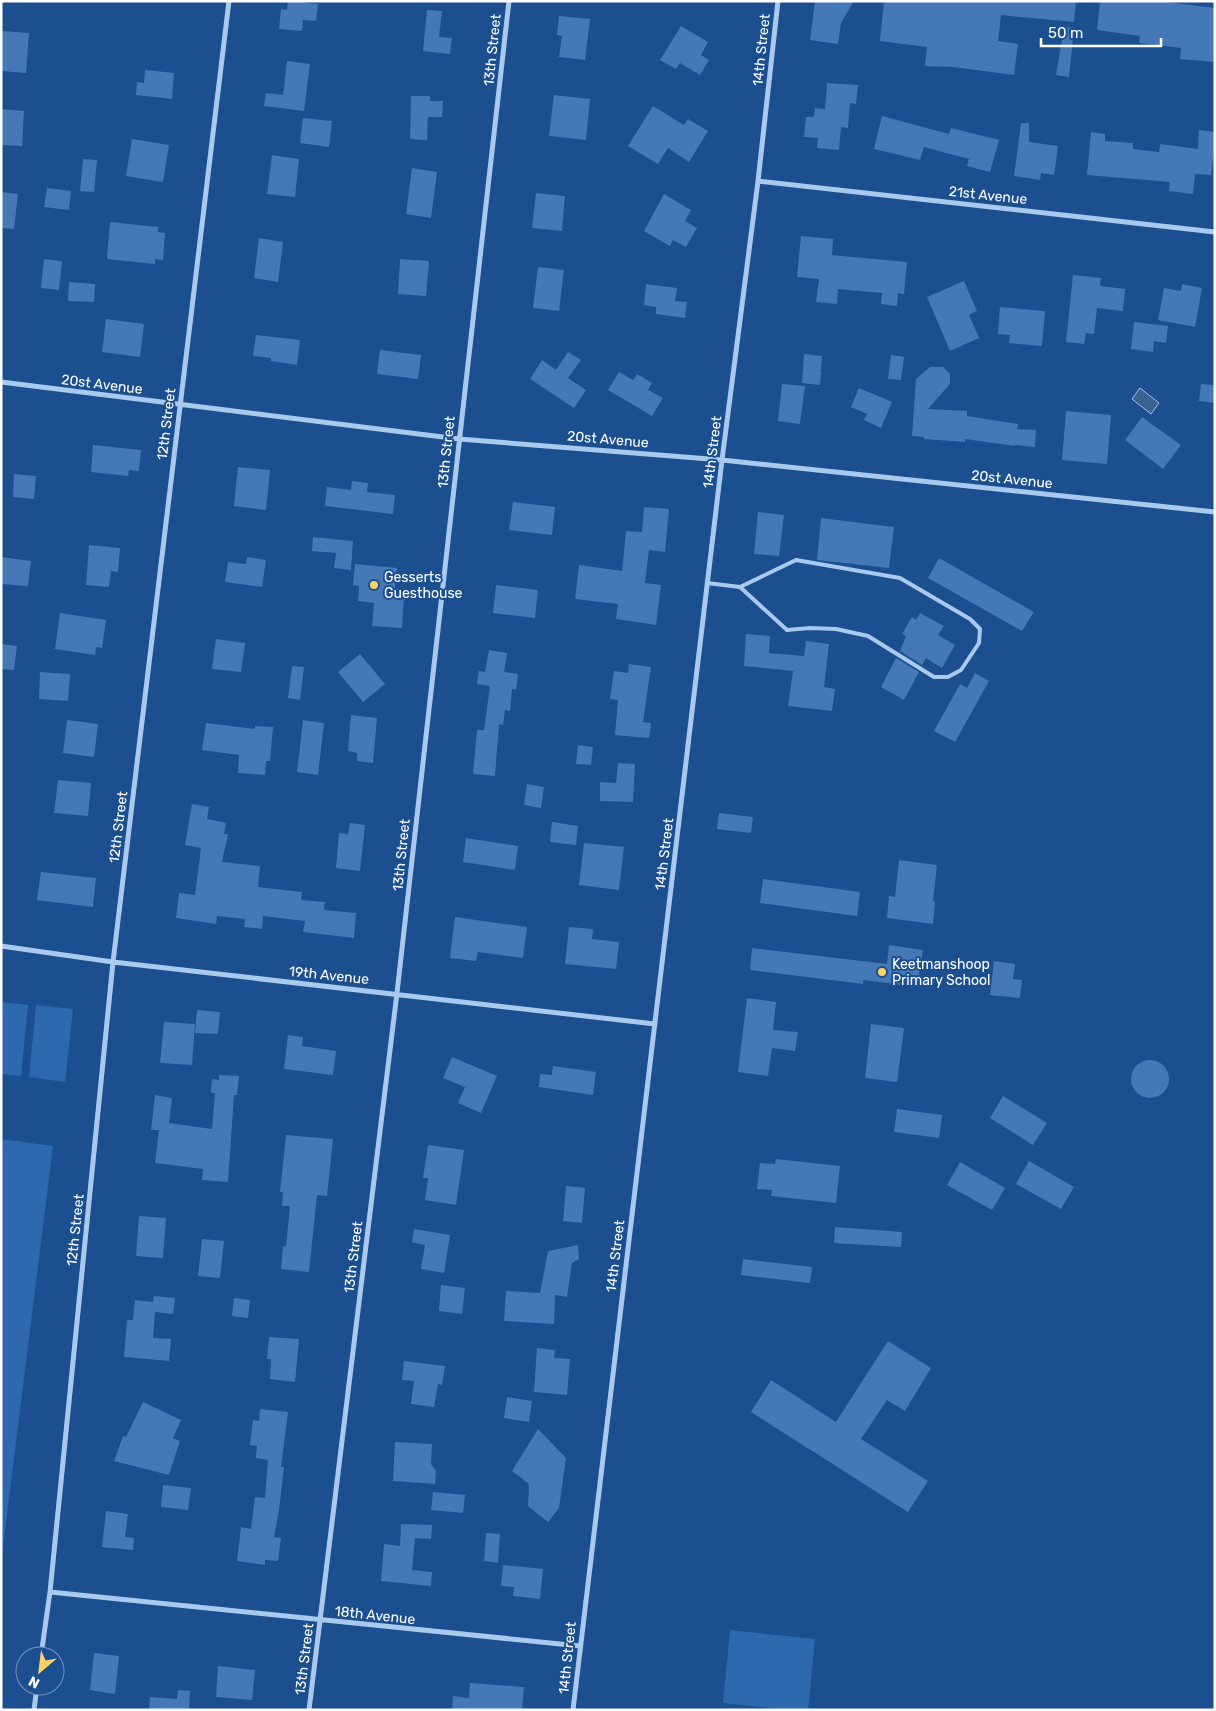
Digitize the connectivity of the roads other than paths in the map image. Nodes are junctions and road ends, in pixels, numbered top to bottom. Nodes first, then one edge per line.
1 (229, 1) edge
2 (509, 1) edge
3 (778, 1) edge
4 (758, 181) junction
5 (1215, 232) edge
6 (1, 382) edge
7 (179, 405) junction
8 (459, 439) junction
9 (722, 460) junction
10 (1215, 512) edge
11 (707, 583) junction
12 (740, 587) junction
13 (1, 946) edge
14 (113, 962) junction
15 (397, 994) junction
16 (655, 1024) junction
17 (50, 1592) junction
18 (320, 1620) junction
19 (42, 1646) edge
20 (580, 1646) junction
21 (36, 1696) edge
22 (34, 1710) edge
23 (309, 1710) edge
24 (573, 1710) edge

1 - 7 street, 12th Street
2 - 8 street, 13th Street
3 - 4 street, 14th Street
4 - 5 street, 21st Avenue
4 - 9 street, 14th Street
6 - 7 street, 20st Avenue
7 - 8 street, 20st Avenue
7 - 14 street, 12th Street
8 - 9 street, 20st Avenue
8 - 15 street, 13th Street
9 - 10 street, 20st Avenue
9 - 11 street, 14th Street
11 - 12 lane
11 - 16 street, 14th Street
12 - 12 lane
13 - 14 street, 19th Avenue
14 - 15 street, 19th Avenue
14 - 17 street, 12th Street
15 - 16 street, 19th Avenue
15 - 18 street, 13th Street
16 - 20 street, 14th Street
17 - 18 street, 18th Avenue
17 - 19 street, 12th Street
18 - 20 street, 18th Avenue
18 - 23 street, 13th Street
20 - 24 street, 14th Street
21 - 22 street

